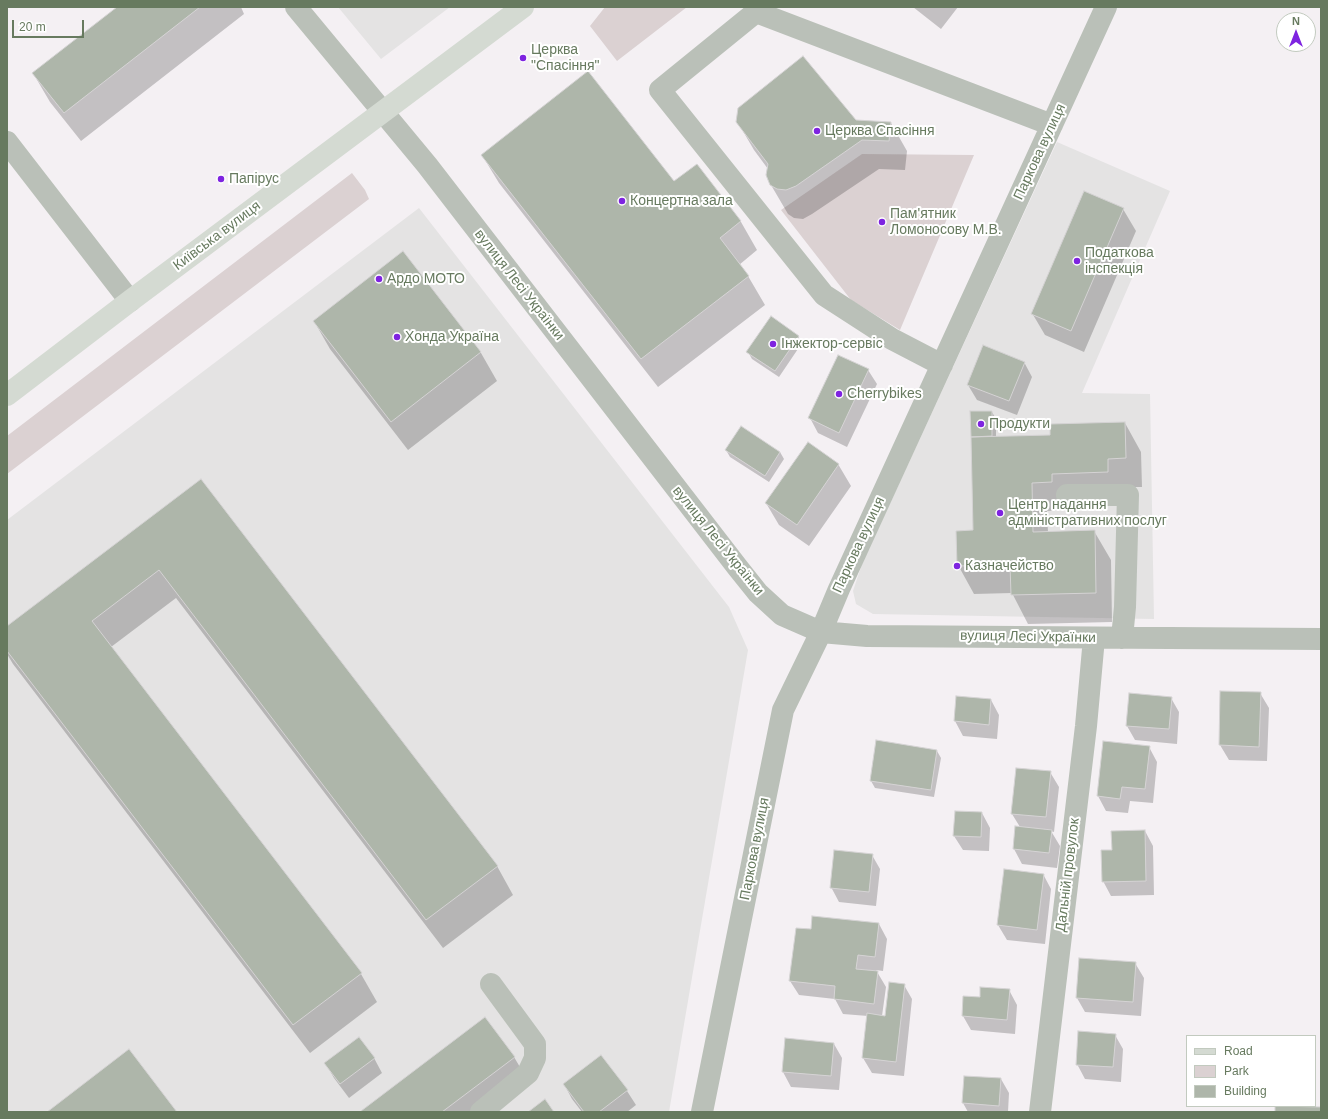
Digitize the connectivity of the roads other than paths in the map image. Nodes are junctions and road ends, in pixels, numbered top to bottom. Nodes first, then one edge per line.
1 (296, 7) edge
2 (523, 7) edge
3 (1106, 7) edge
4 (383, 112) junction
5 (1052, 125) junction
6 (7, 142) edge
7 (130, 301) junction
8 (942, 365) junction
9 (7, 395) edge
10 (1067, 495) dead end
11 (820, 632) junction
12 (1094, 638) junction
13 (1122, 638) junction
14 (1321, 639) edge
15 (491, 984) dead end
16 (480, 1112) edge
17 (702, 1112) edge
18 (1040, 1112) edge

1 - 4 street, вулиця Лесі Українки
2 - 4 main road, Київська вулиця
3 - 5 street, Паркова вулиця
4 - 7 main road, Київська вулиця
4 - 11 street, вулиця Лесі Українки
5 - 8 street, Паркова вулиця
5 - 8 street
6 - 7 street
7 - 9 main road, Київська вулиця
8 - 11 street, Паркова вулиця
10 - 13 street
11 - 12 street, вулиця Лесі Українки
11 - 17 street, Паркова вулиця
12 - 13 street, вулиця Лесі Українки
12 - 18 street, Дальній провулок
13 - 14 street, вулиця Лесі Українки
15 - 16 street

